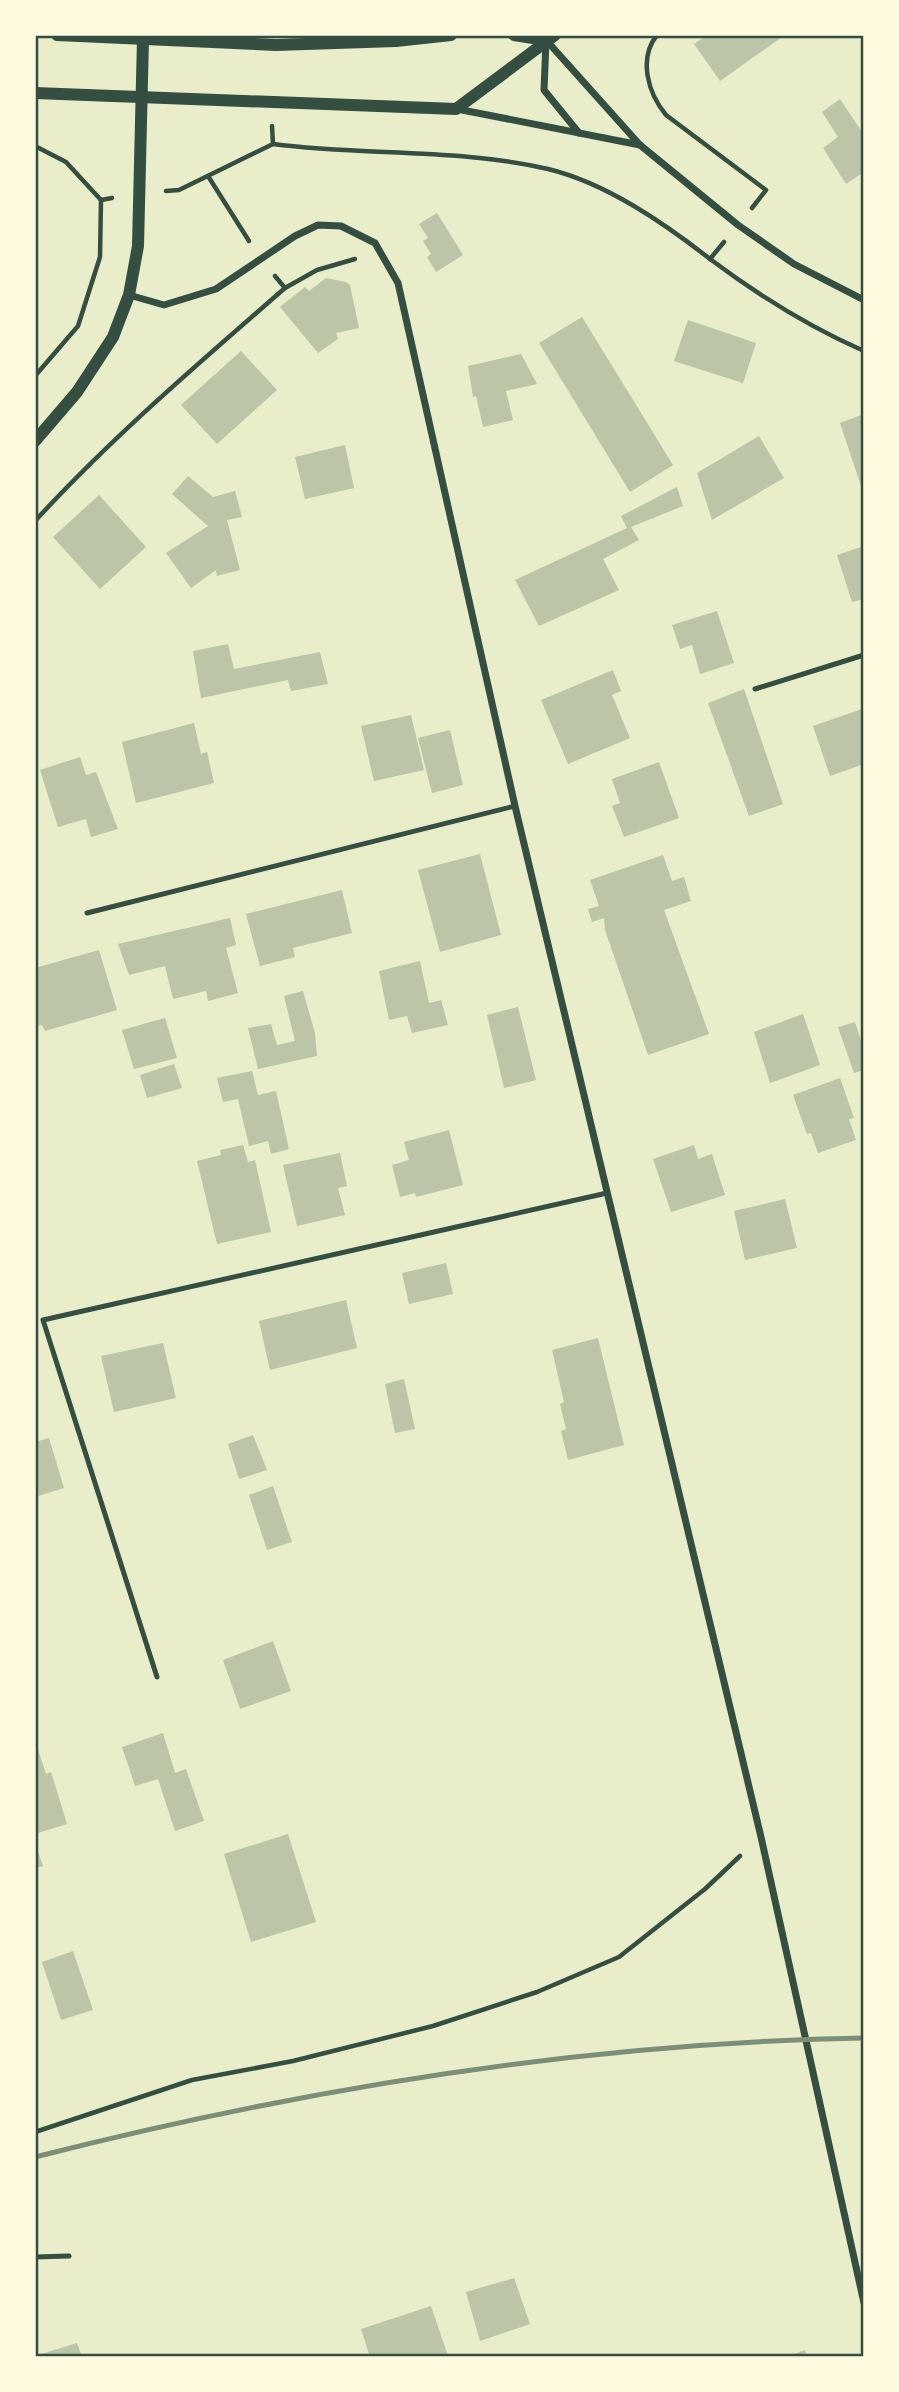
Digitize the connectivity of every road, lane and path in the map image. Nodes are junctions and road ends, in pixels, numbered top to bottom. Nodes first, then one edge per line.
1 (57, 35) edge
2 (451, 35) edge
3 (514, 35) edge
4 (657, 35) edge
5 (551, 37) edge
6 (393, 38) edge
7 (143, 39) junction
8 (35, 93) edge
9 (142, 96) junction
10 (270, 101) junction
11 (456, 109) junction
12 (579, 133) junction
13 (273, 144) junction
14 (640, 145) junction
15 (35, 146) edge
16 (208, 176) junction
17 (141, 193) junction
18 (101, 200) junction
19 (738, 225) junction
20 (375, 243) junction
21 (260, 258) junction
22 (710, 259) junction
23 (285, 288) junction
24 (129, 295) junction
25 (864, 300) edge
26 (864, 351) edge
27 (35, 376) edge
28 (35, 441) edge
29 (35, 522) edge
30 (864, 655) edge
31 (755, 689) dead end
32 (515, 806) junction
33 (87, 913) dead end
34 (607, 1193) junction
35 (157, 1677) dead end
36 (761, 1837) junction
37 (35, 2132) edge
38 (69, 2256) dead end
39 (35, 2257) edge
40 (864, 2303) edge

1 - 7 street
2 - 6 street
3 - 5 street
4 - 19 path
5 - 11 street
5 - 12 street
5 - 14 street
6 - 7 street
7 - 9 street
8 - 9 street
9 - 10 street
9 - 17 street
10 - 11 street
10 - 13 path
11 - 12 street
12 - 14 street
13 - 16 path
13 - 22 path
14 - 19 street
15 - 18 path
16 - 17 path
16 - 21 path
17 - 18 path
17 - 24 street
18 - 27 path
19 - 22 path
19 - 25 street
20 - 21 street
20 - 23 path
20 - 32 street
21 - 23 path
21 - 24 street
22 - 26 path
23 - 29 path
24 - 28 street
30 - 31 lane
32 - 33 lane
32 - 34 street
34 - 35 lane
34 - 36 street
36 - 37 path
36 - 40 street
38 - 39 lane

